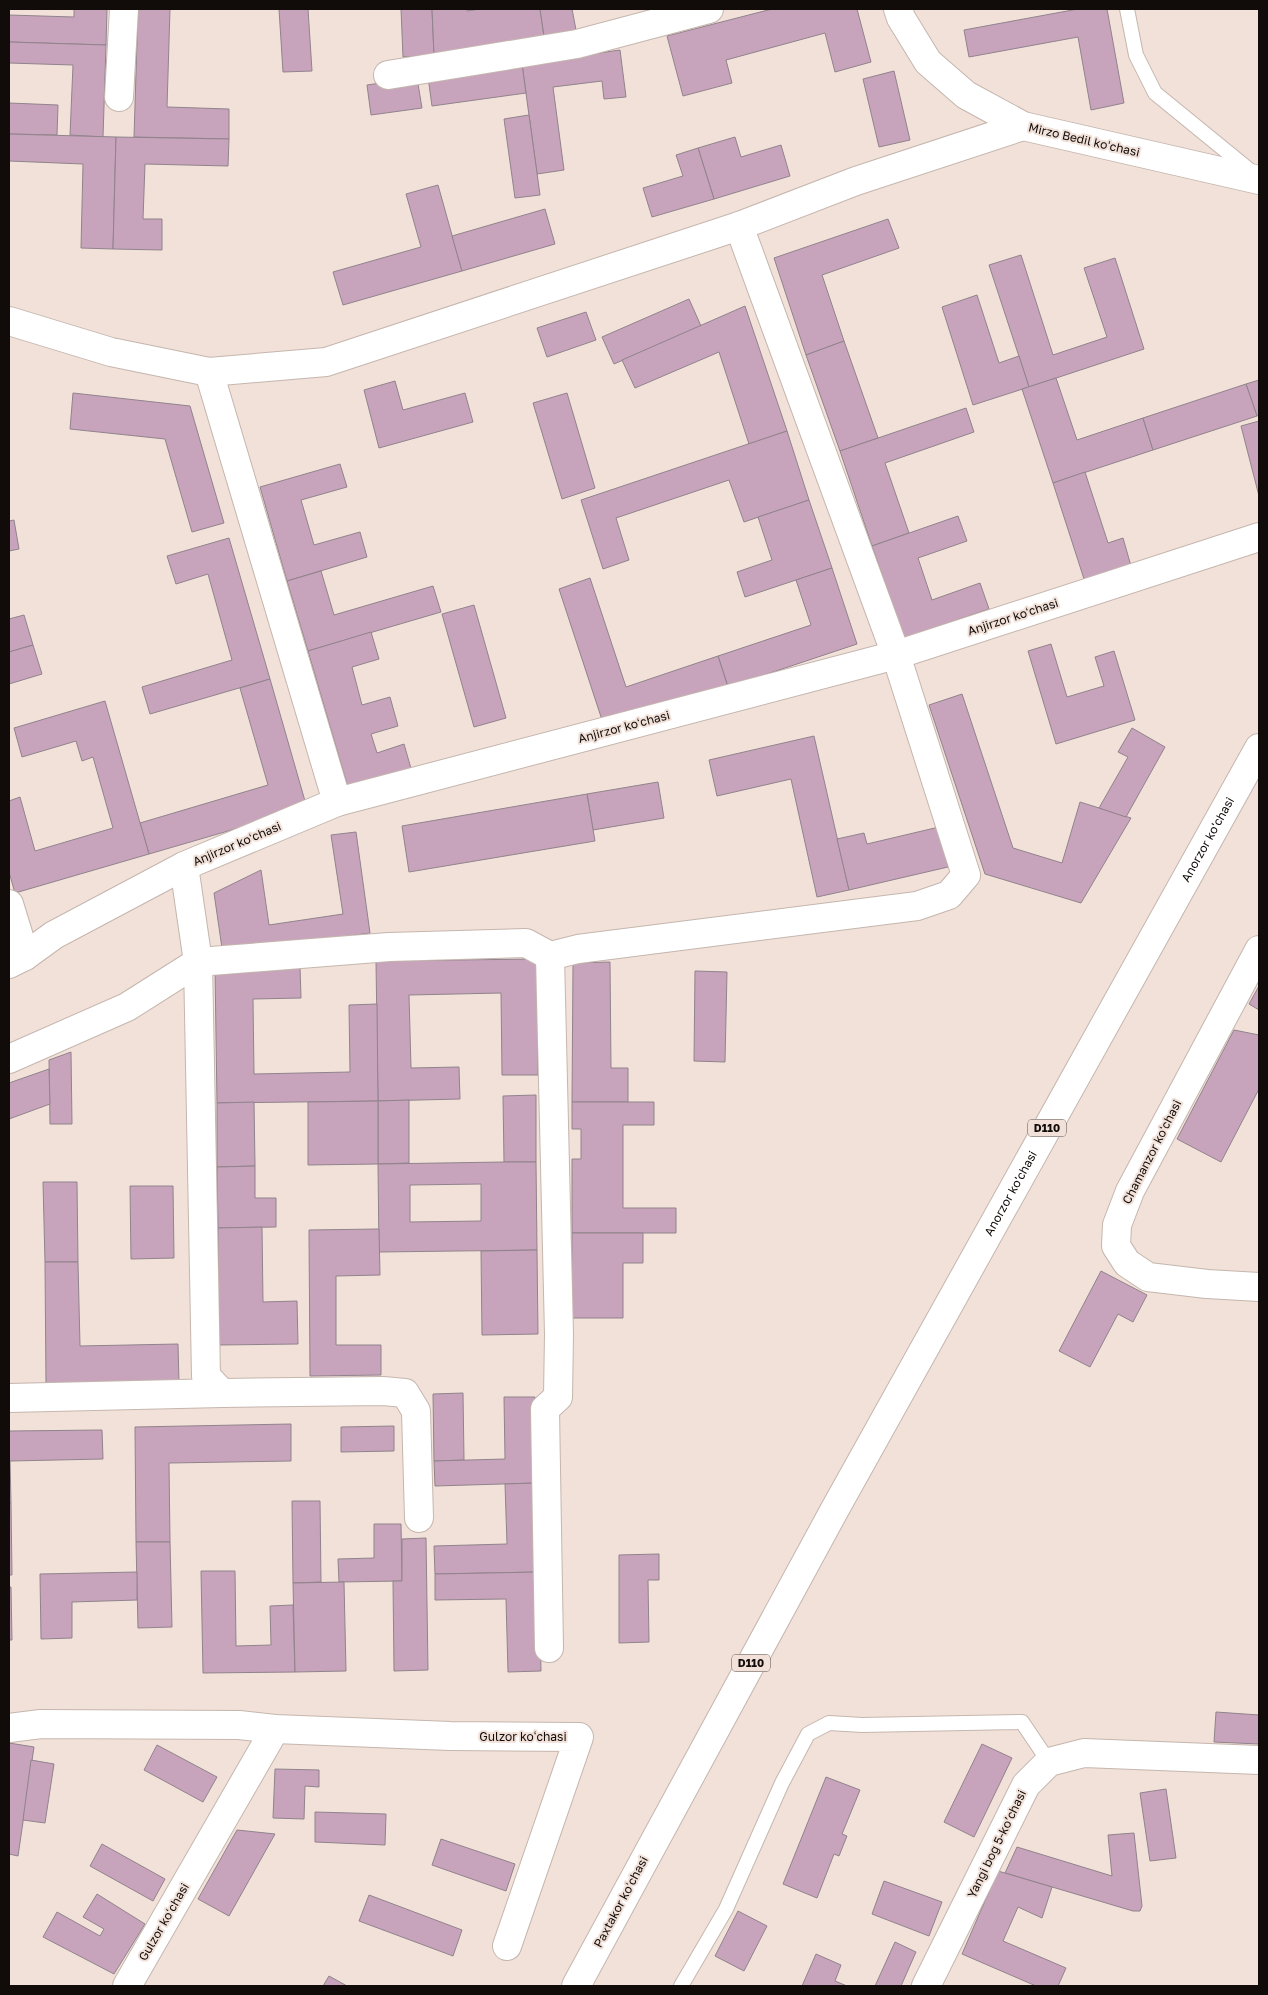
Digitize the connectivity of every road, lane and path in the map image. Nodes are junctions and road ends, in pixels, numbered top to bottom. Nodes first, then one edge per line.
1 (124, 9) edge
2 (709, 9) edge
3 (898, 9) edge
4 (1127, 9) edge
5 (388, 75) dead end
6 (119, 98) dead end
7 (1023, 126) junction
8 (1259, 179) edge
9 (739, 226) junction
10 (9, 321) edge
11 (209, 372) junction
12 (1259, 537) edge
13 (896, 655) junction
14 (1259, 748) edge
15 (337, 802) junction
16 (184, 866) junction
17 (9, 904) edge
18 (1259, 950) edge
19 (550, 956) junction
20 (17, 960) edge
21 (198, 962) junction
22 (9, 1058) edge
23 (1259, 1287) edge
24 (222, 1393) junction
25 (9, 1398) edge
26 (419, 1518) dead end
27 (550, 1648) dead end
28 (9, 1728) edge
29 (276, 1729) junction
30 (1259, 1760) edge
31 (1049, 1762) junction
32 (666, 1818) joint
33 (507, 1946) dead end
34 (127, 1986) edge
35 (576, 1986) edge
36 (681, 1986) edge
37 (926, 1986) edge

1 - 6 street
2 - 5 street
3 - 7 street, Mirzo Bedil koʻchasi
4 - 8 lane
7 - 8 street, Mirzo Bedil koʻchasi
7 - 9 street
9 - 11 street
9 - 13 street
10 - 11 street
11 - 15 street
12 - 13 street, Anjirzor koʻchasi
13 - 15 street, Anjirzor koʻchasi
13 - 19 street
14 - 32 street, Anorzor ko'chasi / D110
15 - 16 street, Anjirzor koʻchasi
16 - 20 street, Anjirzor koʻchasi
16 - 21 street
17 - 20 street
18 - 23 street, Chamanzor koʻchasi
19 - 21 street
19 - 27 street
21 - 22 street
21 - 24 street
24 - 25 street
24 - 26 street
28 - 29 street, Gulzor koʻchasi
29 - 33 street, Gulzor koʻchasi
29 - 34 street, Gulzor koʻchasi
30 - 31 street
31 - 36 lane
31 - 37 street, Yangi bog 5-koʼchasi
32 - 35 street, Paxtakor koʻchasi / D110

